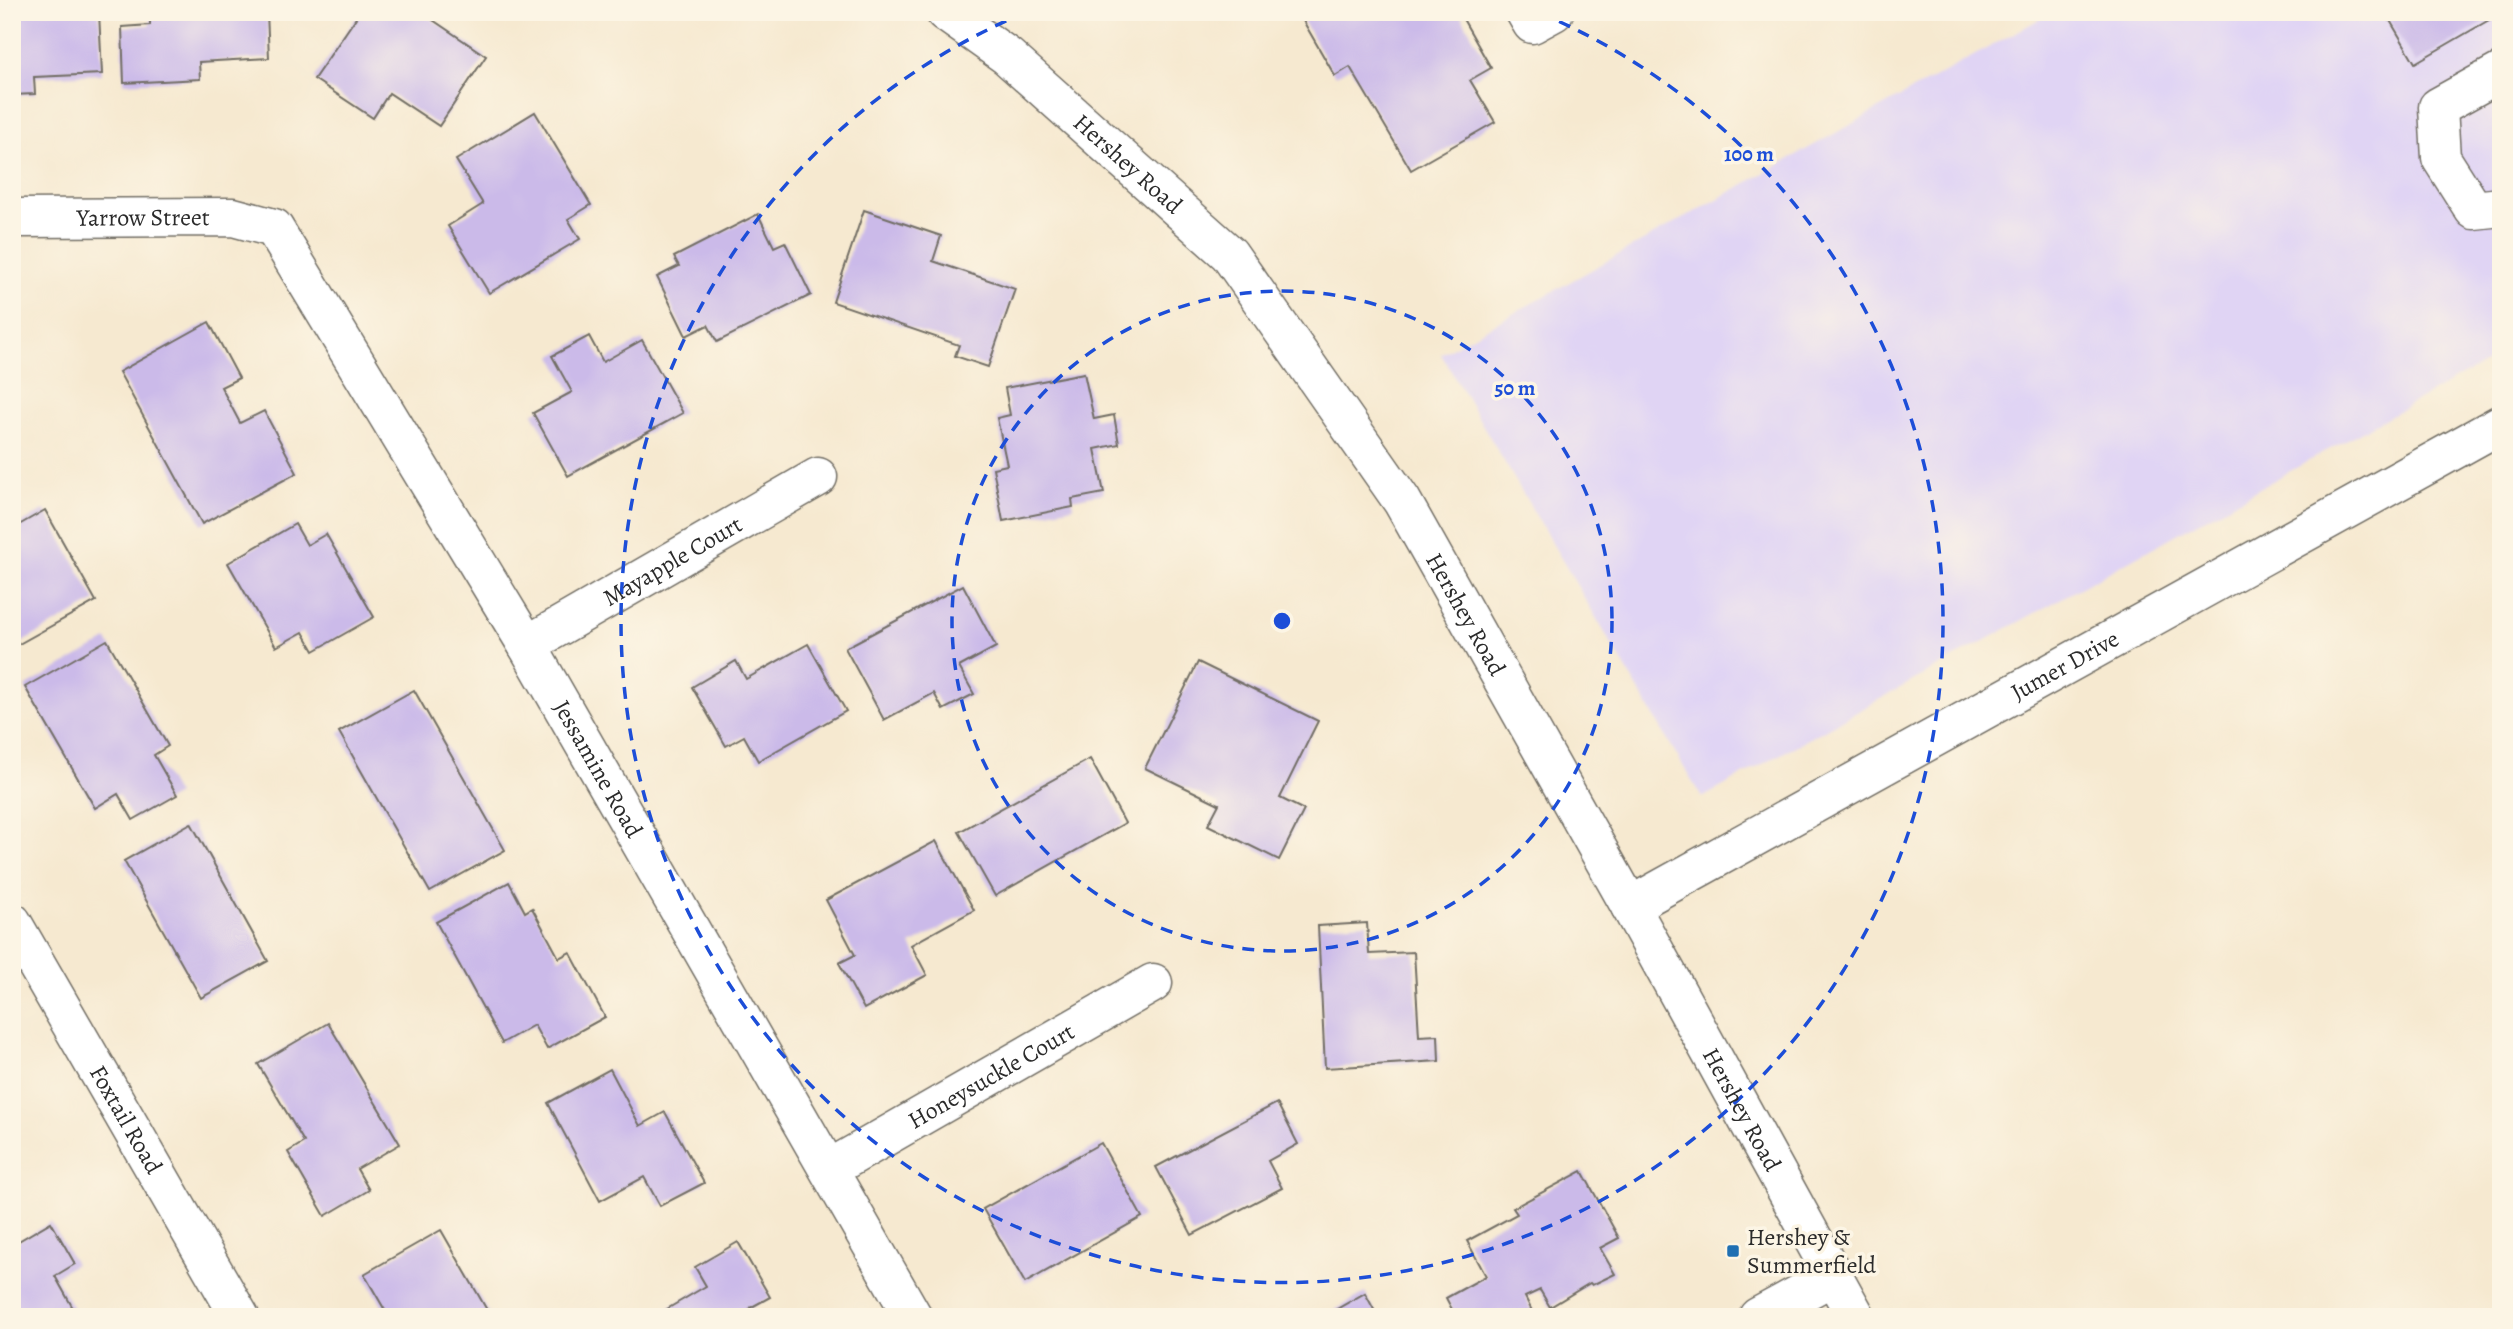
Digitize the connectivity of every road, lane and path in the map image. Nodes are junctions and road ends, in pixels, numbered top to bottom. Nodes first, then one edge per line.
1 (945, 12) edge
2 (1525, 12) edge
3 (1553, 12) edge
4 (2501, 72) edge
5 (2501, 207) edge
6 (12, 218) edge
7 (274, 228) joint
8 (2501, 424) edge
9 (818, 477) dead end
10 (527, 645) junction
11 (1630, 906) junction
12 (12, 922) edge
13 (1153, 982) dead end
14 (829, 1169) junction
15 (1833, 1276) junction
16 (240, 1317) edge
17 (913, 1317) edge
18 (1758, 1317) edge
19 (1856, 1317) edge

1 - 11 street, Hershey Road
2 - 3 street
4 - 5 street
6 - 7 street, Yarrow Street
7 - 10 street, Jessamine Road
8 - 11 street, Jumer Drive
9 - 10 street, Mayapple Court
10 - 14 street, Jessamine Road
11 - 15 street, Hershey Road
12 - 16 street, Foxtail Road
13 - 14 street, Honeysuckle Court
14 - 17 street, Jessamine Road
15 - 18 street
15 - 19 street, Hershey Road

